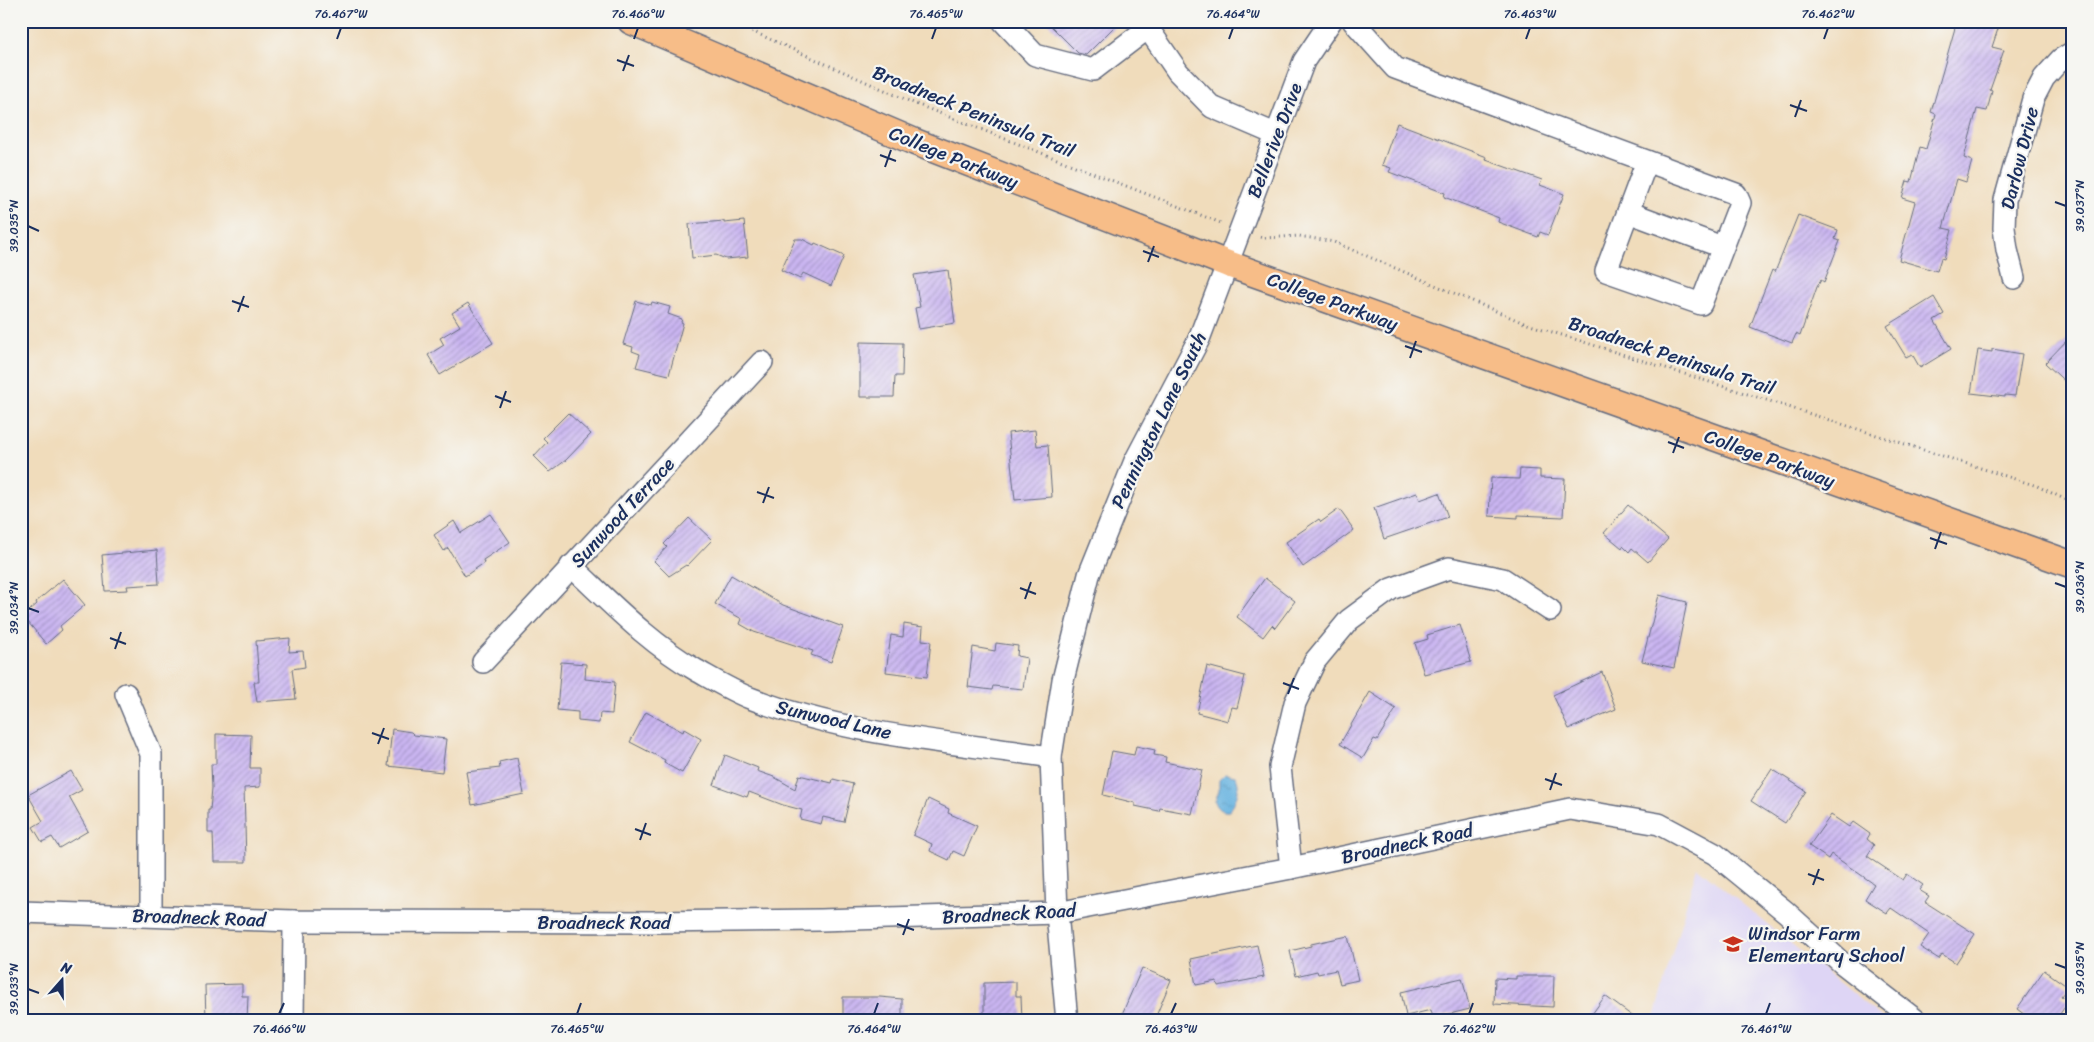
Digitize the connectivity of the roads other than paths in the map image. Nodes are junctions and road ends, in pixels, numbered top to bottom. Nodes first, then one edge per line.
1 (631, 21) edge
2 (1004, 21) edge
3 (1331, 21) edge
4 (1353, 21) edge
5 (1145, 25) edge
6 (2073, 52) edge
7 (1275, 134) junction
8 (1647, 161) junction
9 (1628, 212) junction
10 (1722, 247) junction
11 (1228, 264) junction
12 (2014, 278) dead end
13 (762, 362) dead end
14 (571, 566) junction
15 (2073, 566) edge
16 (1550, 610) dead end
17 (482, 662) dead end
18 (126, 694) dead end
19 (1051, 757) junction
20 (1291, 868) junction
21 (21, 912) edge
22 (1057, 913) junction
23 (152, 915) junction
24 (294, 921) junction
25 (293, 1021) edge
26 (1067, 1021) edge
27 (1917, 1021) edge

1 - 11 main road, College Parkway
2 - 5 street
3 - 7 street, Bellerive Drive
4 - 8 street
5 - 7 street
6 - 12 street, Darlow Drive
7 - 11 street, Bellerive Drive
8 - 9 street
8 - 10 street
9 - 10 street
9 - 10 street
11 - 15 main road, College Parkway
11 - 19 street, Pennington Lane South
13 - 14 street, Sunwood Terrace
14 - 17 street, Sunwood Terrace
14 - 19 street, Sunwood Lane
16 - 20 street
18 - 23 street
19 - 22 street, Pennington Lane South
20 - 22 street, Broadneck Road
20 - 27 street, Broadneck Road
21 - 23 street, Broadneck Road
22 - 24 street, Broadneck Road
22 - 26 street, Pennington Lane South
23 - 24 street, Broadneck Road
24 - 25 street

